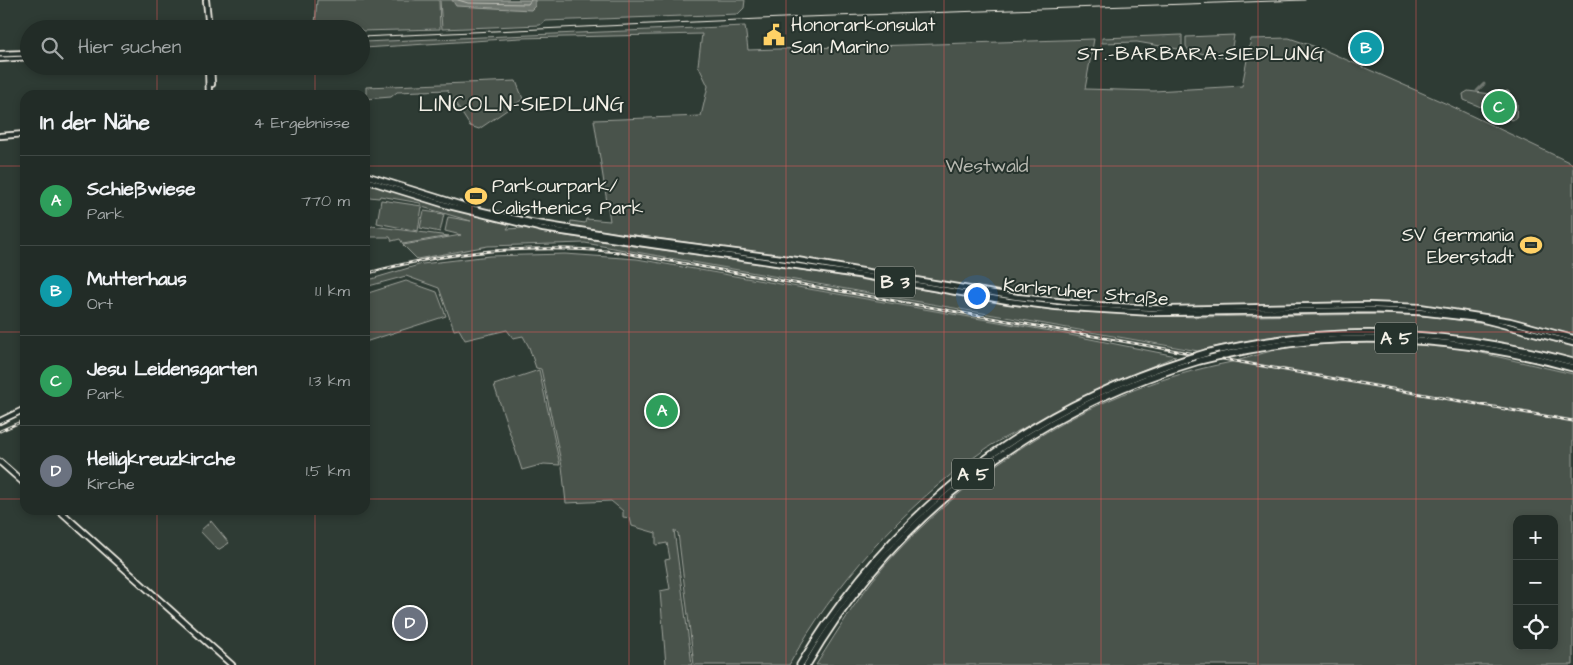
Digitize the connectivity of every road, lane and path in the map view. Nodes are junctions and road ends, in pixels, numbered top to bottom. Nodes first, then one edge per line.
1 (204, 0) edge
2 (206, 20) edge
3 (0, 54) edge
4 (20, 54) edge
5 (20, 58) edge
6 (0, 59) edge
7 (210, 75) edge
8 (211, 90) edge
9 (20, 134) edge
10 (0, 136) edge
11 (370, 177) edge
12 (370, 182) edge
13 (1573, 338) edge
14 (1573, 343) edge
15 (1572, 365) edge
16 (20, 409) edge
17 (0, 419) edge
18 (0, 460) edge
19 (20, 478) edge
20 (63, 515) edge
21 (232, 665) edge
22 (800, 665) edge
23 (807, 665) edge

1 - 2 main road
3 - 4 main road
5 - 6 main road
7 - 8 main road
9 - 10 main road
11 - 13 main road, Karlsruher Straße / B 3
12 - 14 main road, Karlsruher Straße / B 3
15 - 22 highway, A 5, bridge
15 - 23 highway, A 5, bridge
16 - 17 main road
18 - 19 main road
20 - 21 main road

